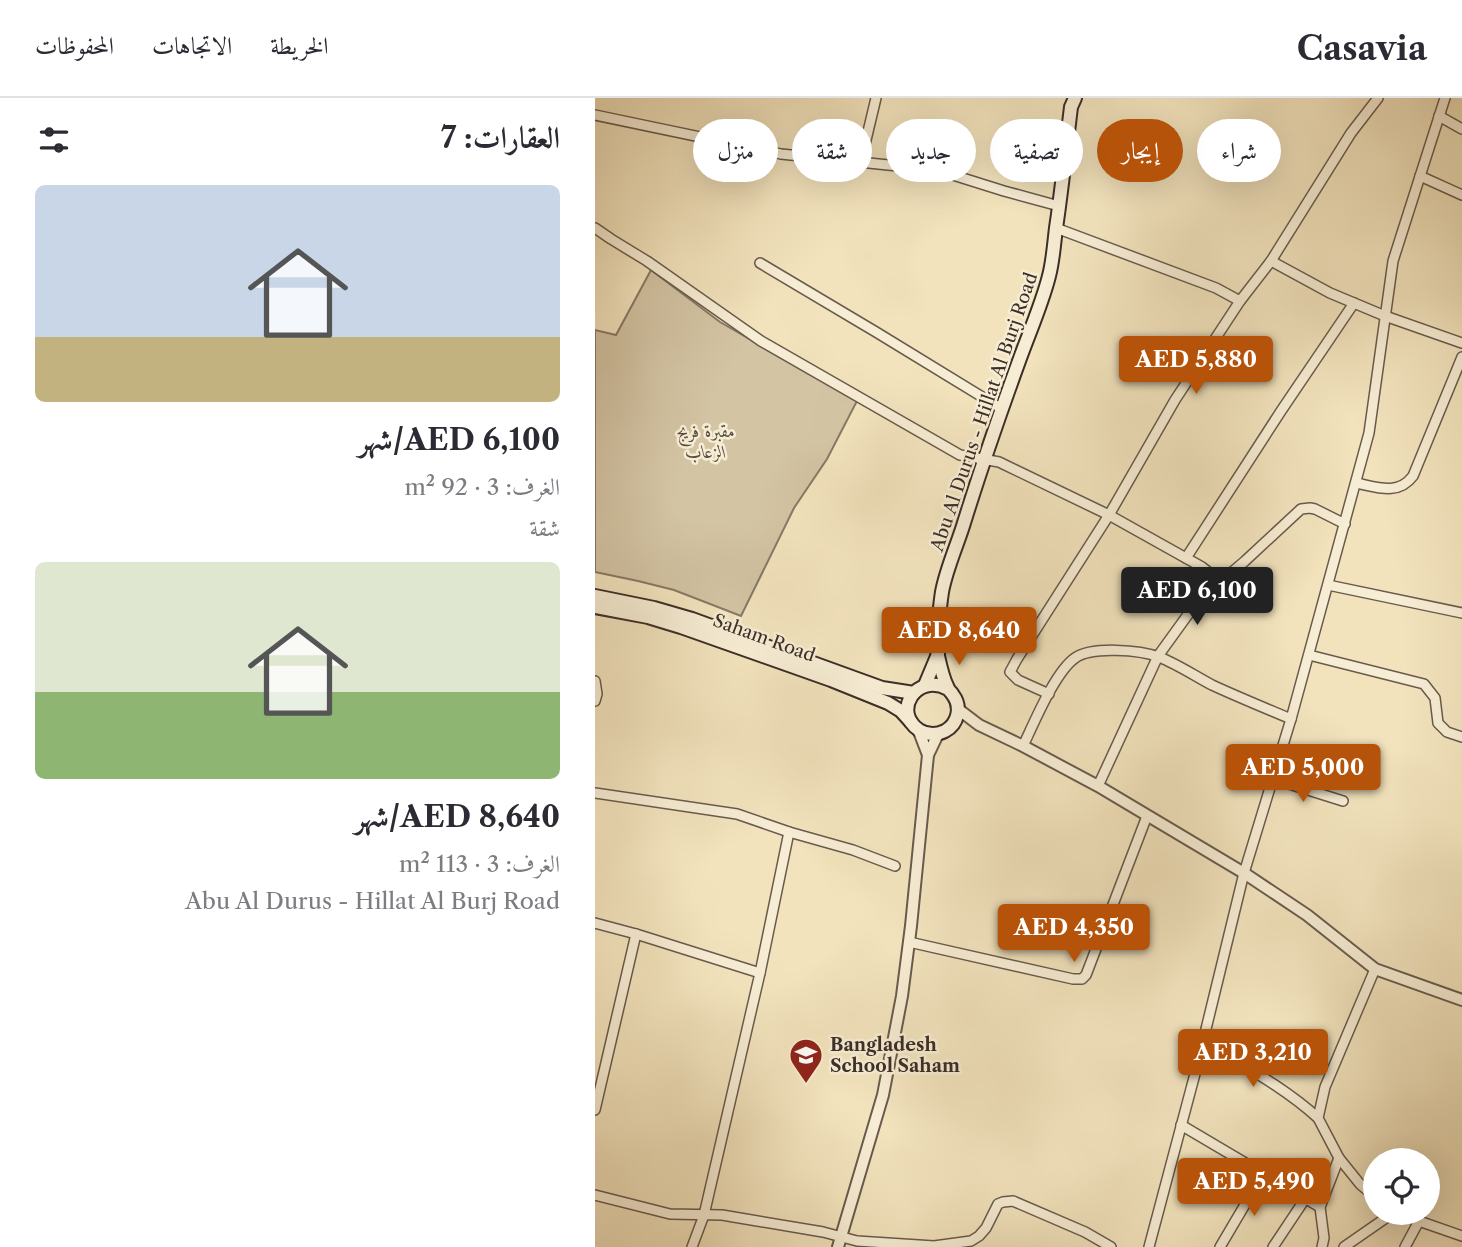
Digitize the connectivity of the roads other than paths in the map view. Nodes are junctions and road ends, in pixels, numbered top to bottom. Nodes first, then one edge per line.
1 (876, 98) edge
2 (1075, 98) edge
3 (1378, 98) edge
4 (1445, 98) edge
5 (595, 115) edge
6 (1439, 116) junction
7 (871, 119) edge
8 (1462, 129) edge
9 (792, 155) edge
10 (872, 162) edge
11 (1420, 176) junction
12 (1462, 195) edge
13 (1059, 206) junction
14 (595, 228) edge
15 (1056, 228) junction
16 (1271, 261) junction
17 (760, 263) dead end
18 (1240, 301) junction
19 (1354, 303) junction
20 (1385, 316) junction
21 (1462, 343) edge
22 (1462, 357) edge
23 (1002, 409) junction
24 (984, 459) junction
25 (1356, 483) junction
26 (1109, 516) junction
27 (1345, 524) junction
28 (1187, 558) junction
29 (1221, 582) junction
30 (1328, 585) junction
31 (595, 596) edge
32 (595, 607) edge
33 (1462, 613) edge
34 (938, 654) junction
35 (1309, 655) junction
36 (1158, 656) junction
37 (595, 681) edge
38 (925, 685) junction
39 (948, 689) junction
40 (913, 693) junction
41 (1049, 694) junction
42 (595, 701) edge
43 (958, 709) junction
44 (1291, 719) junction
45 (953, 725) junction
46 (979, 725) junction
47 (915, 726) junction
48 (938, 734) junction
49 (1462, 737) edge
50 (1023, 746) junction
51 (928, 755) junction
52 (1273, 779) junction
53 (1098, 786) junction
54 (595, 793) edge
55 (1343, 801) dead end
56 (1147, 816) junction
57 (789, 832) junction
58 (895, 866) dead end
59 (1244, 873) junction
60 (595, 923) edge
61 (636, 934) junction
62 (909, 942) junction
63 (1375, 970) junction
64 (759, 973) junction
65 (1462, 1000) edge
66 (1203, 1041) junction
67 (595, 1110) edge
68 (1318, 1118) junction
69 (1181, 1125) junction
70 (1339, 1158) junction
71 (1263, 1174) junction
72 (1363, 1187) edge
73 (595, 1195) edge
74 (1305, 1199) junction
75 (1320, 1207) junction
76 (703, 1215) junction
77 (1377, 1225) edge
78 (1417, 1225) edge
79 (1430, 1225) edge
80 (1462, 1236) edge
81 (839, 1242) edge
82 (692, 1247) edge
83 (1111, 1247) edge
84 (1149, 1247) edge
85 (1220, 1247) edge
86 (1273, 1247) edge
87 (1322, 1247) edge
88 (1344, 1247) edge
89 (1405, 1247) edge

1 - 7 street
2 - 13 main road, Abu Al Durus - Hillat Al Burj Road
3 - 16 street
4 - 6 street
5 - 9 street
6 - 8 street
6 - 11 street
10 - 13 street
11 - 12 street
11 - 20 street
13 - 15 main road, Abu Al Durus - Hillat Al Burj Road
14 - 24 street
15 - 18 street
15 - 23 main road, Abu Al Durus - Hillat Al Burj Road
16 - 18 street
16 - 19 street
17 - 23 street
18 - 26 street
19 - 20 street
19 - 28 street
20 - 21 street
20 - 25 street
22 - 25 street
23 - 24 main road, Abu Al Durus - Hillat Al Burj Road
24 - 26 street
24 - 34 main road, Abu Al Durus - Hillat Al Burj Road
25 - 27 street
26 - 28 street
26 - 41 street
27 - 29 street
27 - 30 street
28 - 29 street
29 - 36 street
30 - 33 street
30 - 35 street
31 - 40 main road, Saham Road
32 - 47 main road, Saham Road
34 - 38 main road, Abu Al Durus - Hillat Al Burj Road
34 - 39 main road, Abu Al Durus - Hillat Al Burj Road
35 - 44 street
35 - 49 street
36 - 41 street
36 - 44 street
36 - 53 street
37 - 42 street
38 - 39 main road
38 - 40 main road
39 - 43 main road
40 - 47 main road
41 - 50 street
43 - 45 main road
43 - 46 street
44 - 52 street
45 - 46 street
45 - 48 main road
46 - 50 street
47 - 48 main road
47 - 51 street
48 - 51 street
50 - 53 street
51 - 62 street
52 - 55 street
52 - 59 street
53 - 56 street
54 - 57 street
56 - 59 street
56 - 62 street
57 - 58 street
57 - 64 street
59 - 63 street
59 - 66 street
60 - 61 street
61 - 64 street
61 - 67 street
62 - 81 street
63 - 65 street
63 - 68 street
64 - 76 street
66 - 68 street
66 - 69 street
68 - 70 street
69 - 71 street
69 - 84 street
70 - 72 street
70 - 75 street
71 - 74 street
71 - 85 street
73 - 76 street
74 - 75 street
74 - 86 street
75 - 87 street
76 - 81 street
76 - 82 street
77 - 88 street
78 - 89 street
79 - 80 street
81 - 83 street

